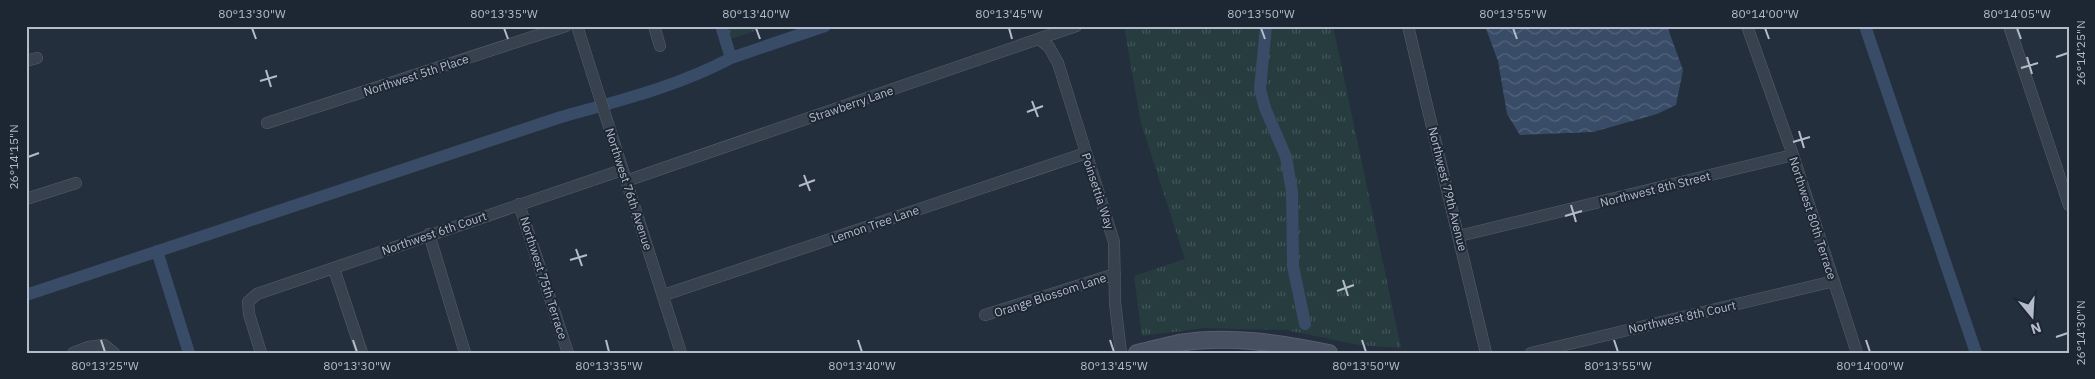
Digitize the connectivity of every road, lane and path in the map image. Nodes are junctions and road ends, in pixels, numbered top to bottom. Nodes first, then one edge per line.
1 (566, 26) edge
2 (577, 26) edge
3 (654, 26) edge
4 (1076, 26) edge
5 (1408, 26) edge
6 (1747, 26) edge
7 (2009, 26) edge
8 (1039, 39) junction
9 (660, 46) dead end
10 (267, 124) dead end
11 (1086, 153) junction
12 (1793, 155) junction
13 (624, 176) junction
14 (76, 183) dead end
15 (26, 199) edge
16 (520, 204) junction
17 (2069, 205) edge
18 (429, 234) junction
19 (1459, 236) junction
20 (334, 269) junction
21 (1115, 274) junction
22 (1834, 281) junction
23 (664, 295) junction
24 (985, 316) dead end
25 (73, 353) edge
26 (114, 353) edge
27 (261, 353) edge
28 (362, 353) edge
29 (465, 353) edge
30 (568, 353) edge
31 (681, 353) edge
32 (1121, 353) edge
33 (1137, 353) edge
34 (1330, 353) edge
35 (1486, 353) edge
36 (1531, 353) edge
37 (1857, 353) edge

1 - 10 street, Northwest 5th Place
2 - 13 street, Northwest 76th Avenue
3 - 9 street
4 - 8 street, Strawberry Lane
5 - 19 street, Northwest 79th Avenue
6 - 12 street, Northwest 80th Terrace
7 - 17 street
8 - 11 street, Poinsettia Way
8 - 13 street, Strawberry Lane
11 - 21 street, Poinsettia Way
11 - 23 street, Lemon Tree Lane
12 - 19 street, Northwest 8th Street
12 - 22 street, Northwest 80th Terrace
13 - 16 street, Northwest 6th Court
13 - 23 street, Northwest 76th Avenue
14 - 15 street
16 - 18 street, Northwest 6th Court
16 - 30 street, Northwest 75th Terrace
18 - 20 street, Northwest 6th Court
18 - 29 street
19 - 35 street, Northwest 79th Avenue
20 - 27 street, Northwest 6th Court
20 - 28 street
21 - 24 street, Orange Blossom Lane
21 - 32 street, Poinsettia Way
22 - 36 street, Northwest 8th Court
22 - 37 street, Northwest 80th Terrace
23 - 31 street, Northwest 76th Avenue
25 - 26 street
33 - 34 street

